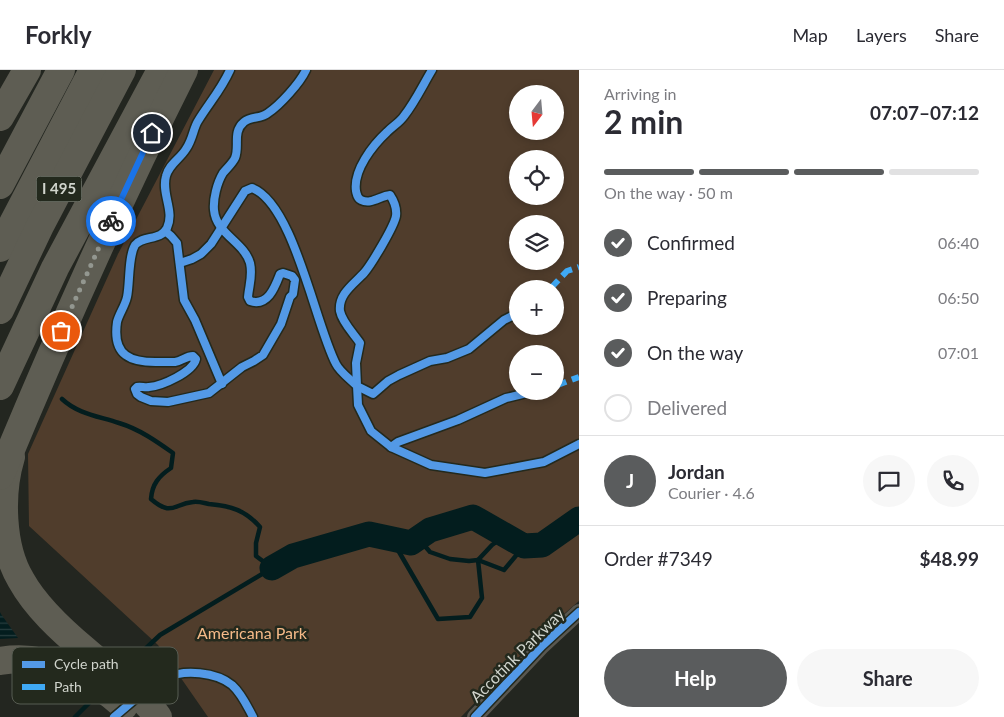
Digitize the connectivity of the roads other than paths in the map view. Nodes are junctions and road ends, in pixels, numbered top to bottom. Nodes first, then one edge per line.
1 (27, 70) edge
2 (61, 70) edge
3 (93, 70) edge
4 (122, 70) edge
5 (161, 70) edge
6 (184, 70) edge
7 (0, 117) edge
8 (0, 185) edge
9 (0, 248) edge
10 (0, 310) edge
11 (45, 368) junction
12 (0, 386) edge
13 (0, 476) edge
14 (579, 612) edge
15 (81, 647) edge
16 (121, 704) edge
17 (146, 704) edge
18 (133, 717) edge
19 (158, 717) edge
20 (475, 717) edge

1 - 7 highway
2 - 8 highway
3 - 9 highway, I 495
4 - 10 highway, I 495
5 - 12 highway, I 495
6 - 11 highway
11 - 13 highway
11 - 15 highway
14 - 20 street, Accotink Parkway
16 - 18 highway
17 - 19 highway

